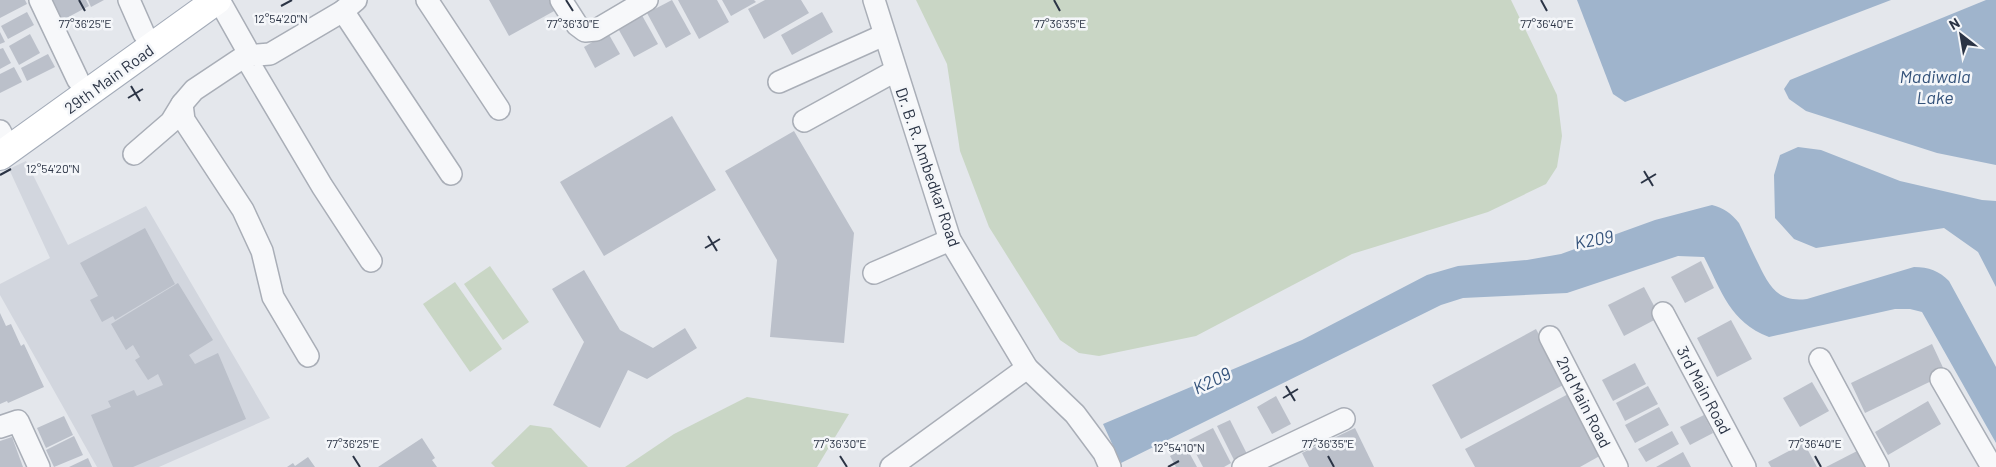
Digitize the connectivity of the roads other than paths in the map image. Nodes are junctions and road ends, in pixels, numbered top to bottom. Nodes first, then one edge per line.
1 (40, 0) edge
2 (129, 0) edge
3 (192, 0) edge
4 (218, 0) edge
5 (428, 0) edge
6 (561, 0) edge
7 (647, 0) edge
8 (874, 0) edge
9 (349, 5) edge
10 (144, 34) junction
11 (884, 34) junction
12 (246, 56) junction
13 (895, 71) junction
14 (78, 80) junction
15 (780, 82) dead end
16 (182, 104) junction
17 (499, 109) dead end
18 (804, 121) dead end
19 (0, 140) edge
20 (134, 154) dead end
21 (451, 174) dead end
22 (950, 240) junction
23 (371, 261) dead end
24 (874, 273) dead end
25 (1663, 313) dead end
26 (1550, 337) dead end
27 (308, 356) dead end
28 (1820, 359) dead end
29 (1028, 368) junction
30 (1941, 380) dead end
31 (1344, 419) dead end
32 (0, 427) edge
33 (39, 467) edge
34 (890, 467) edge
35 (1110, 467) edge
36 (1243, 467) edge
37 (1617, 467) edge
38 (1745, 467) edge
39 (1878, 467) edge
40 (1992, 467) edge

1 - 14 street
2 - 10 street
3 - 10 main road, 29th Main Road
4 - 12 street
4 - 19 main road, 29th Main Road
5 - 17 street
6 - 7 street
8 - 11 street, Dr. B. R. Ambedkar Road
9 - 12 street
9 - 21 street
10 - 14 main road, 29th Main Road
11 - 13 street, Dr. B. R. Ambedkar Road
11 - 15 street
12 - 16 street
12 - 23 street
13 - 18 street
13 - 22 street, Dr. B. R. Ambedkar Road
14 - 19 main road, 29th Main Road
16 - 20 street
16 - 27 street
22 - 24 street
22 - 29 street, Dr. B. R. Ambedkar Road
25 - 38 street, 3rd Main Road
26 - 37 street, 2nd Main Road
28 - 39 street
29 - 34 street
29 - 35 street, Dr. B. R. Ambedkar Road
30 - 40 street
31 - 36 street
32 - 33 street

